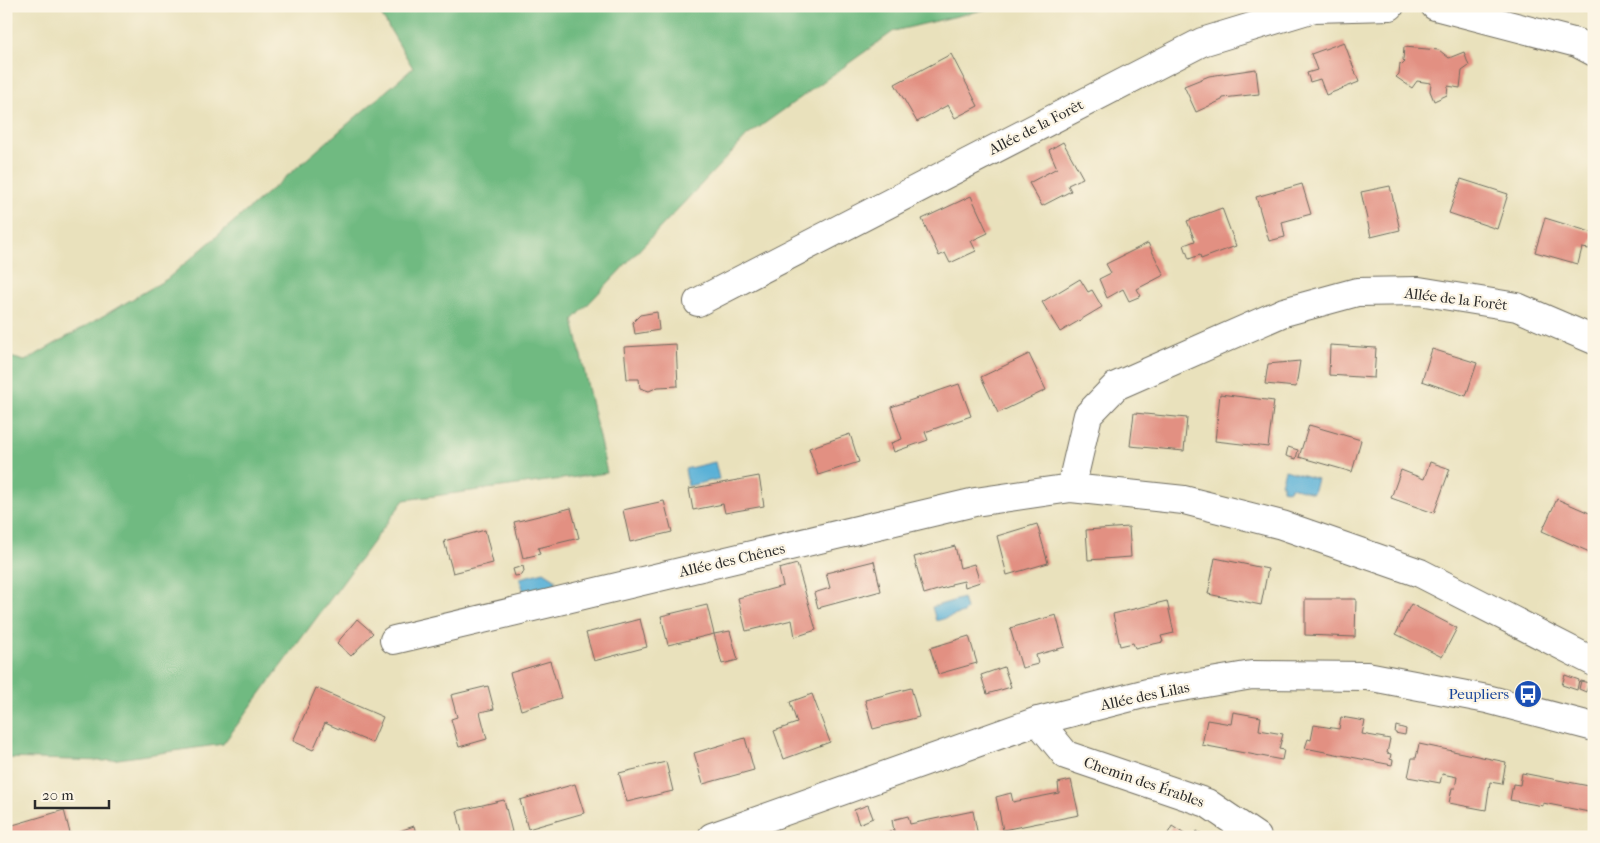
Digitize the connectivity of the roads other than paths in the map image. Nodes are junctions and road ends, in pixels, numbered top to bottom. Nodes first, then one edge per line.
1 (1390, 6) edge
2 (1435, 6) edge
3 (1594, 52) edge
4 (698, 302) dead end
5 (1594, 340) edge
6 (1071, 488) junction
7 (394, 640) dead end
8 (1594, 662) edge
9 (1038, 721) junction
10 (1594, 727) edge
11 (712, 837) edge
12 (1257, 837) edge

1 - 4 street, Allée de la Forêt
2 - 3 street
5 - 6 street, Allée de la Forêt
6 - 7 street, Allée des Chênes
6 - 8 street, Allée des Chênes
9 - 10 street, Allée des Lilas
9 - 11 street, Allée des Lilas
9 - 12 street, Chemin des Érables

